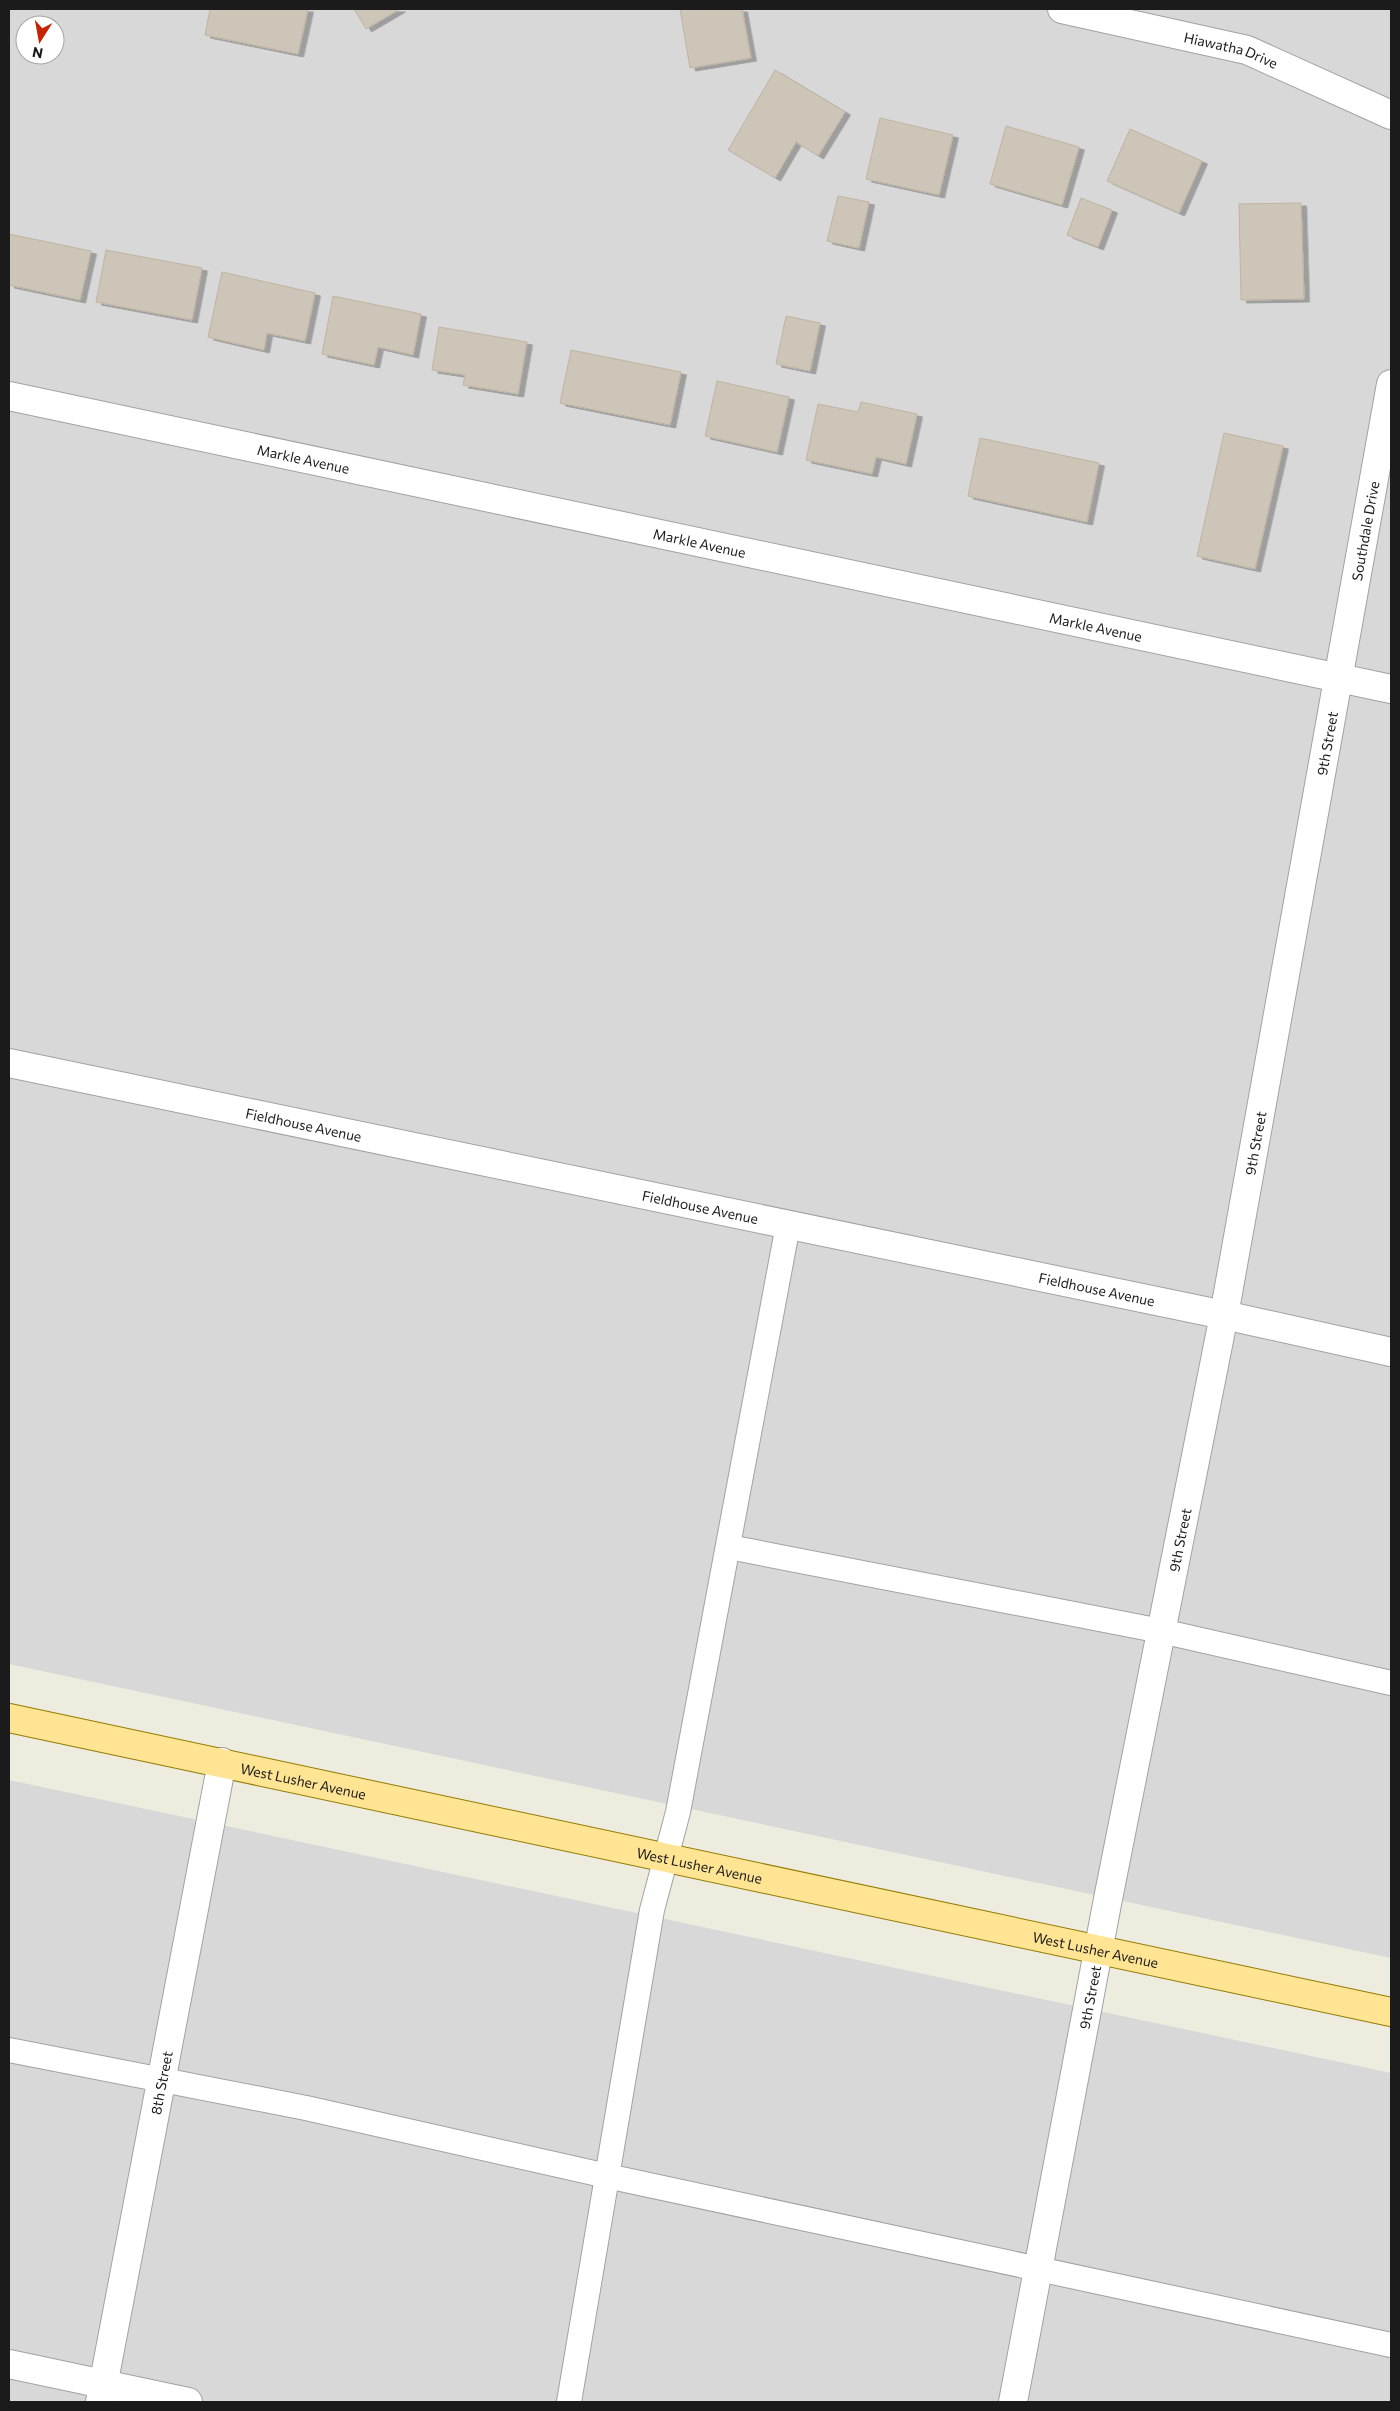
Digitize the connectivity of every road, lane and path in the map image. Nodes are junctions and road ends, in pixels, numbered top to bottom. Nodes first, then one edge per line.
1 (1062, 9) edge
2 (1391, 115) edge
3 (1391, 384) edge
4 (9, 396) edge
5 (1337, 678) junction
6 (1391, 689) edge
7 (9, 1063) edge
8 (788, 1225) junction
9 (1224, 1315) junction
10 (1391, 1352) edge
11 (729, 1547) junction
12 (1161, 1631) junction
13 (1391, 1683) edge
14 (9, 1718) edge
15 (222, 1762) junction
16 (668, 1858) junction
17 (1099, 1949) junction
18 (1391, 2012) edge
19 (9, 2050) edge
20 (161, 2081) junction
21 (607, 2176) junction
22 (1039, 2268) junction
23 (1391, 2345) edge
24 (9, 2364) edge
25 (101, 2393) edge
26 (188, 2402) edge
27 (569, 2402) edge
28 (1013, 2402) edge

1 - 2 street, Hiawatha Drive
3 - 5 street, Southdale Drive
4 - 5 street, Markle Avenue
5 - 6 street, Markle Avenue
5 - 9 street, 9th Street
7 - 8 street, Fieldhouse Avenue
8 - 9 street, Fieldhouse Avenue
8 - 11 lane
9 - 10 street, Fieldhouse Avenue
9 - 12 street, 9th Street
11 - 12 lane
11 - 16 lane
12 - 13 lane
12 - 17 street, 9th Street
14 - 15 main road, West Lusher Avenue
15 - 16 main road, West Lusher Avenue
15 - 20 street, 8th Street
16 - 17 main road, West Lusher Avenue
16 - 21 lane
17 - 18 main road, West Lusher Avenue
17 - 22 street, 9th Street
19 - 20 lane
20 - 21 lane
20 - 25 street, 8th Street
21 - 22 lane
21 - 27 lane
22 - 23 lane
22 - 28 street, 9th Street
24 - 25 street
25 - 26 street

